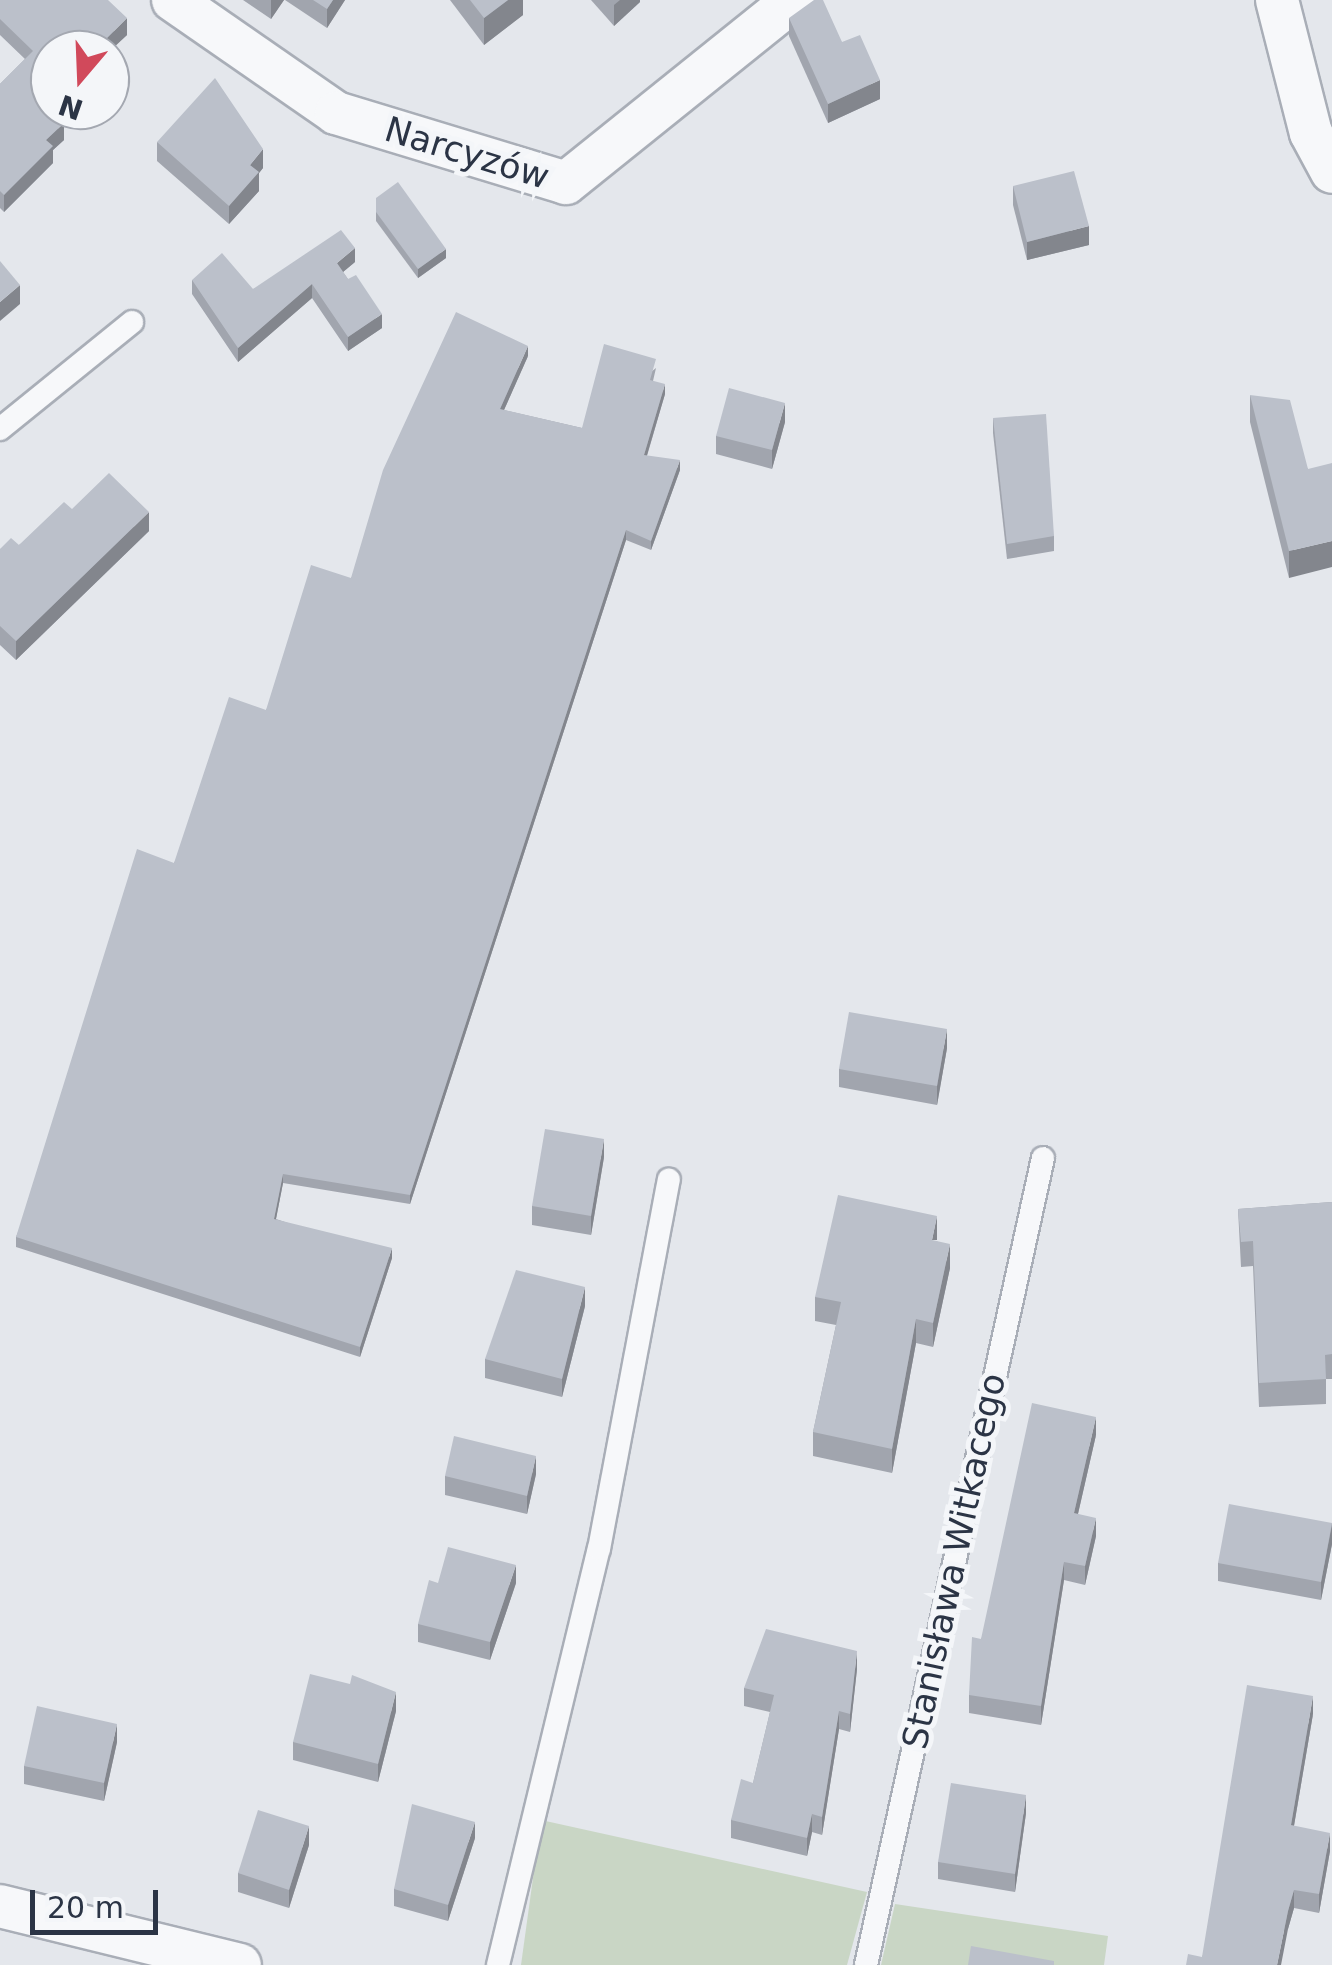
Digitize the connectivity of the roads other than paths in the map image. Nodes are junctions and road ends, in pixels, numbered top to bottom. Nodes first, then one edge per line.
1 (173, 0) edge
2 (794, 0) edge
3 (1276, 0) edge
4 (1332, 172) edge
5 (132, 322) dead end
6 (0, 429) edge
7 (1043, 1158) dead end
8 (669, 1180) dead end
9 (0, 1906) edge
10 (240, 1965) edge
11 (498, 1965) edge
12 (866, 1965) edge

1 - 2 street, Narcyzów
3 - 4 street
5 - 6 lane
7 - 12 lane, Stanisława Witkacego
8 - 11 lane
9 - 10 street

